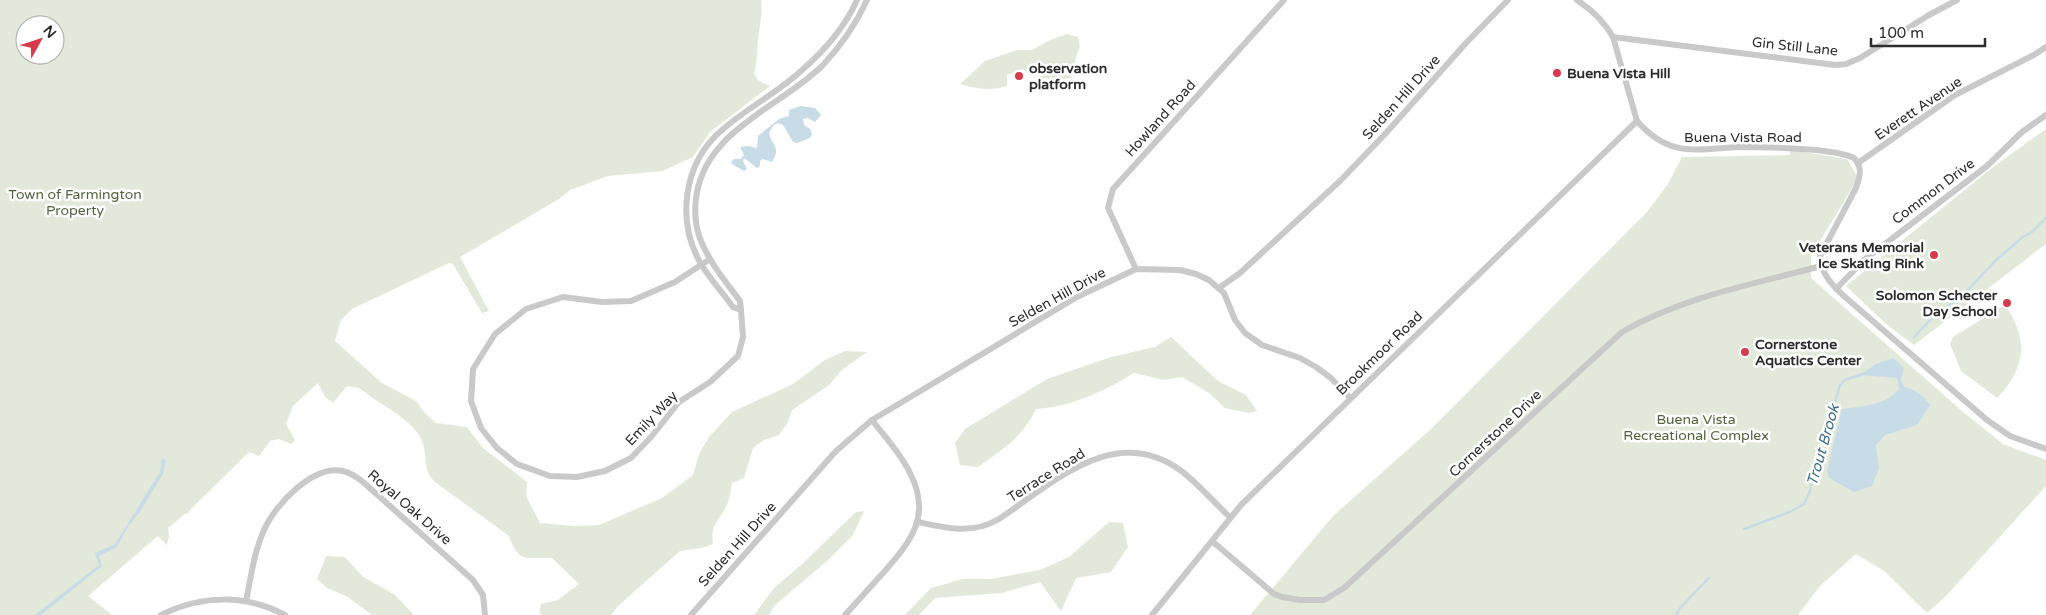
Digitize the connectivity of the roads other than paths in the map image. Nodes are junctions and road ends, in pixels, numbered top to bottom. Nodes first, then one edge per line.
1 (857, 0) edge
2 (867, 0) edge
3 (1284, 0) edge
4 (1508, 0) edge
5 (1577, 0) edge
6 (1957, 0) edge
7 (1613, 36) junction
8 (2046, 47) edge
9 (2046, 115) edge
10 (1637, 121) junction
11 (1858, 163) junction
12 (710, 259) junction
13 (702, 264) junction
14 (1821, 266) junction
15 (1136, 270) junction
16 (1219, 288) junction
17 (1836, 289) junction
18 (741, 310) junction
19 (1350, 398) junction
20 (872, 420) junction
21 (2046, 449) edge
22 (1230, 517) junction
23 (918, 522) junction
24 (1212, 541) junction
25 (246, 601) junction
26 (161, 615) edge
27 (285, 615) edge
28 (485, 615) edge
29 (691, 615) edge
30 (845, 615) edge
31 (1152, 615) edge

1 - 13 street
2 - 12 street
3 - 15 street, Howland Road
4 - 16 street, Selden Hill Drive
5 - 7 street
6 - 7 street, Gin Still Lane
7 - 10 street
8 - 11 street, Everett Avenue
9 - 17 street, Common Drive
10 - 11 street, Buena Vista Road
10 - 19 street, Brookmoor Road
11 - 14 street
12 - 13 street, Emily Way
12 - 18 street, Emily Way
13 - 18 street
13 - 18 street, Emily Way
14 - 17 street
14 - 24 street, Cornerstone Drive
15 - 16 street, Selden Hill Drive
15 - 20 street, Selden Hill Drive
16 - 19 street
17 - 21 street
19 - 22 street, Brookmoor Road
20 - 23 street
20 - 29 street, Selden Hill Drive
22 - 23 street, Terrace Road
22 - 24 street, Brookmoor Road
23 - 30 street
24 - 31 street, Brookmoor Road
25 - 26 street
25 - 27 street
25 - 28 street, Royal Oak Drive

